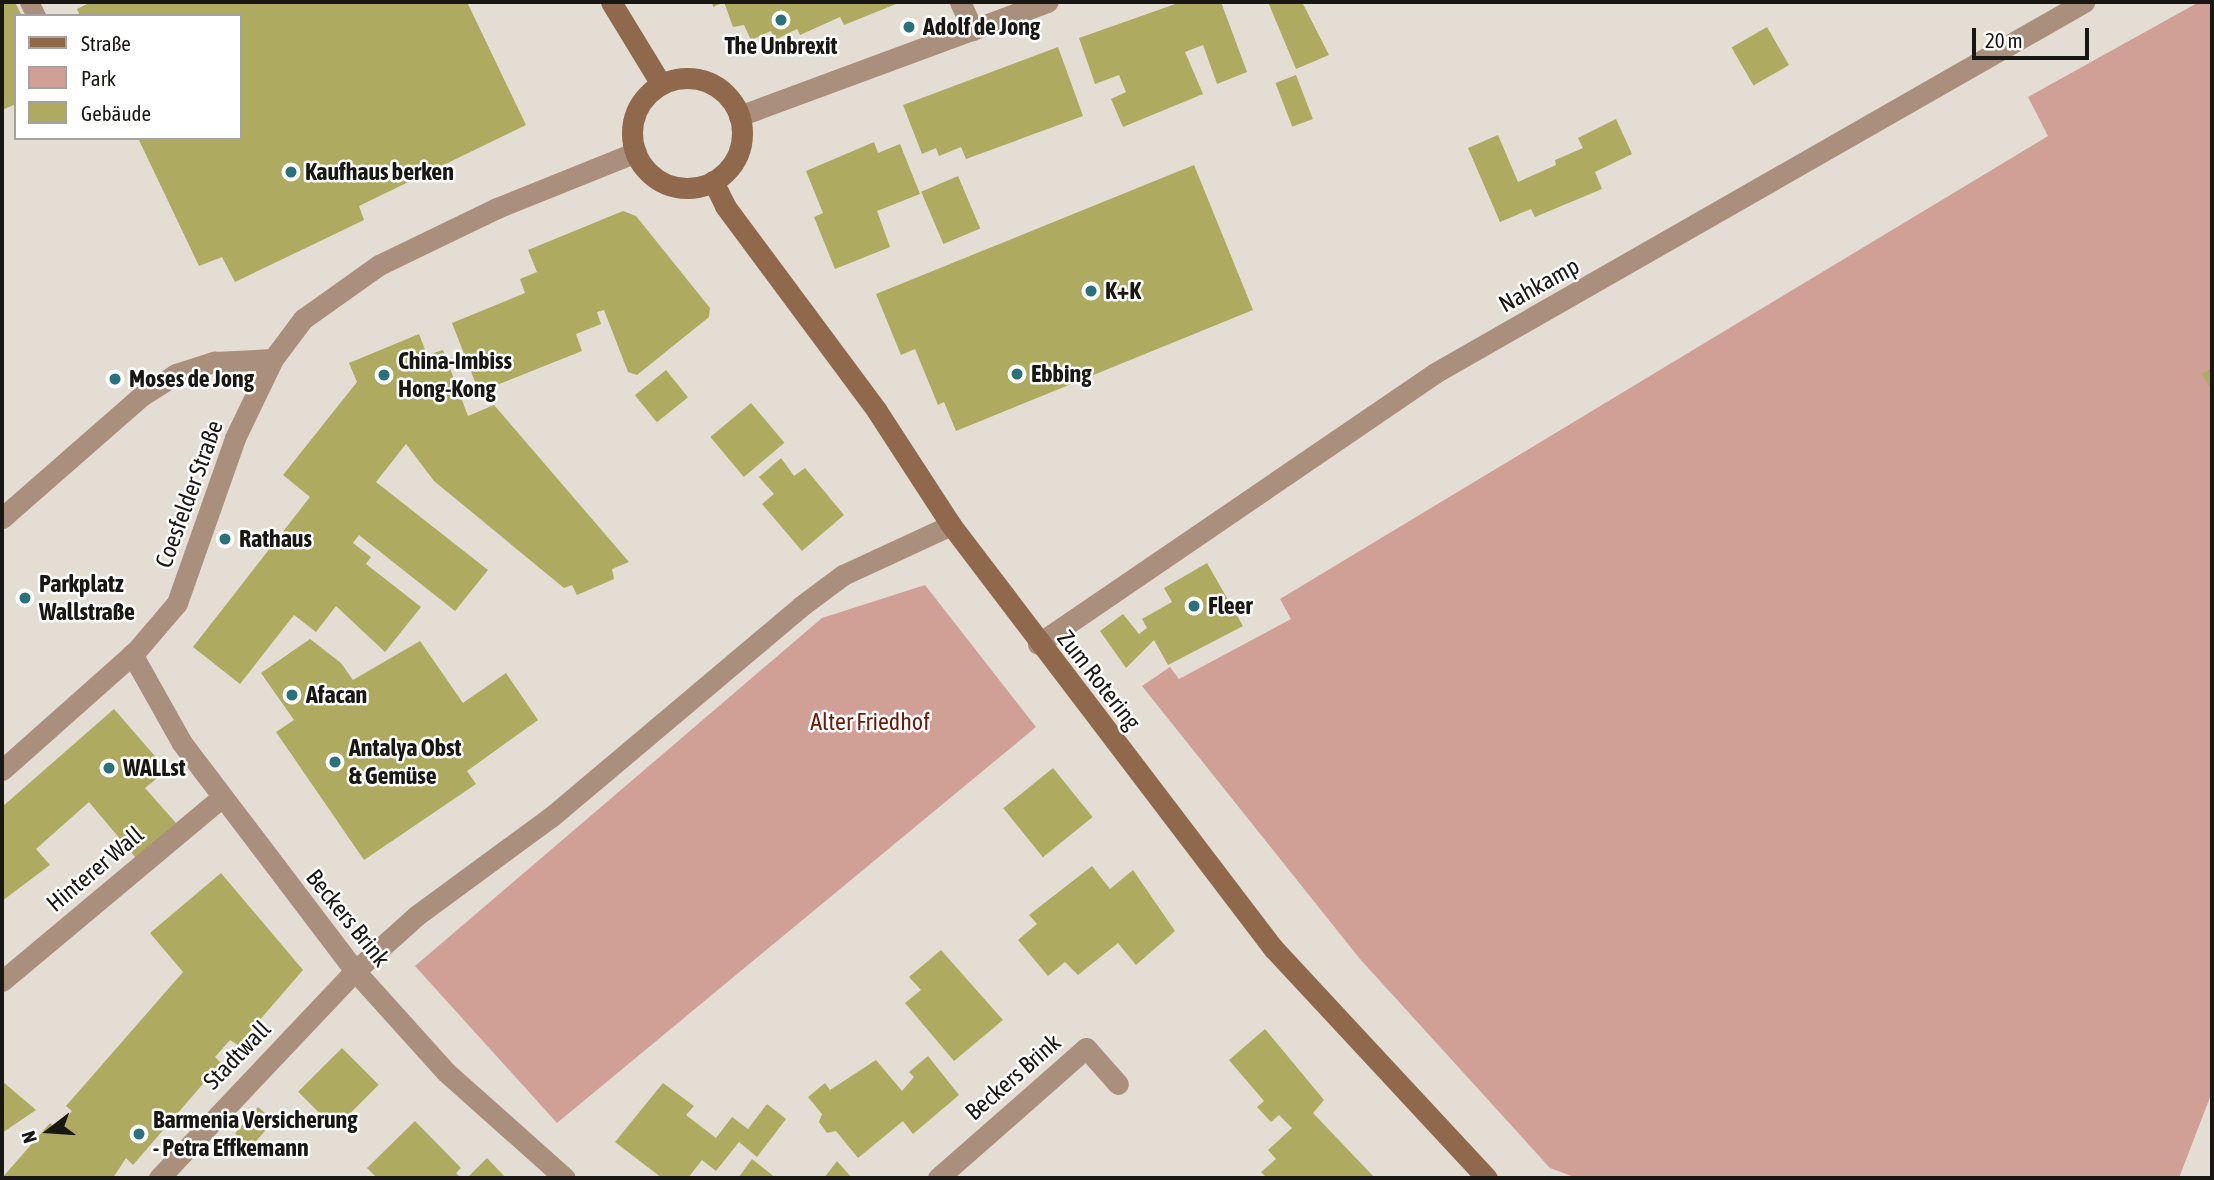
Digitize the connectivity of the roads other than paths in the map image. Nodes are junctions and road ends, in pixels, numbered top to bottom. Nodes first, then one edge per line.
1 (611, 2) edge
2 (960, 2) edge
3 (1048, 2) edge
4 (2084, 2) edge
5 (973, 30) junction
6 (661, 84) junction
7 (739, 116) junction
8 (636, 152) junction
9 (713, 181) junction
10 (273, 359) junction
11 (2, 518) edge
12 (951, 525) junction
13 (1038, 644) junction
14 (132, 654) junction
15 (2, 770) edge
16 (221, 798) junction
17 (355, 971) junction
18 (2, 981) edge
19 (1118, 1084) dead end
20 (159, 1178) edge
21 (565, 1178) edge
22 (938, 1178) edge
23 (1487, 1178) edge

1 - 6 street
2 - 5 street
3 - 5 street
4 - 13 street, Nahkamp
5 - 7 street
6 - 7 street
6 - 8 street
7 - 9 street
8 - 9 street
8 - 10 street, Coesfelder Straße
9 - 12 street, Zum Rotering
10 - 11 street
10 - 14 street, Coesfelder Straße
12 - 13 street, Zum Rotering
12 - 17 street, Stadtwall
13 - 23 street, Zum Rotering
14 - 15 street, Coesfelder Straße
14 - 16 street, Beckers Brink
16 - 17 street, Beckers Brink
16 - 18 street, Hinterer Wall
17 - 20 street, Stadtwall
17 - 21 street, Beckers Brink
19 - 22 street, Beckers Brink

